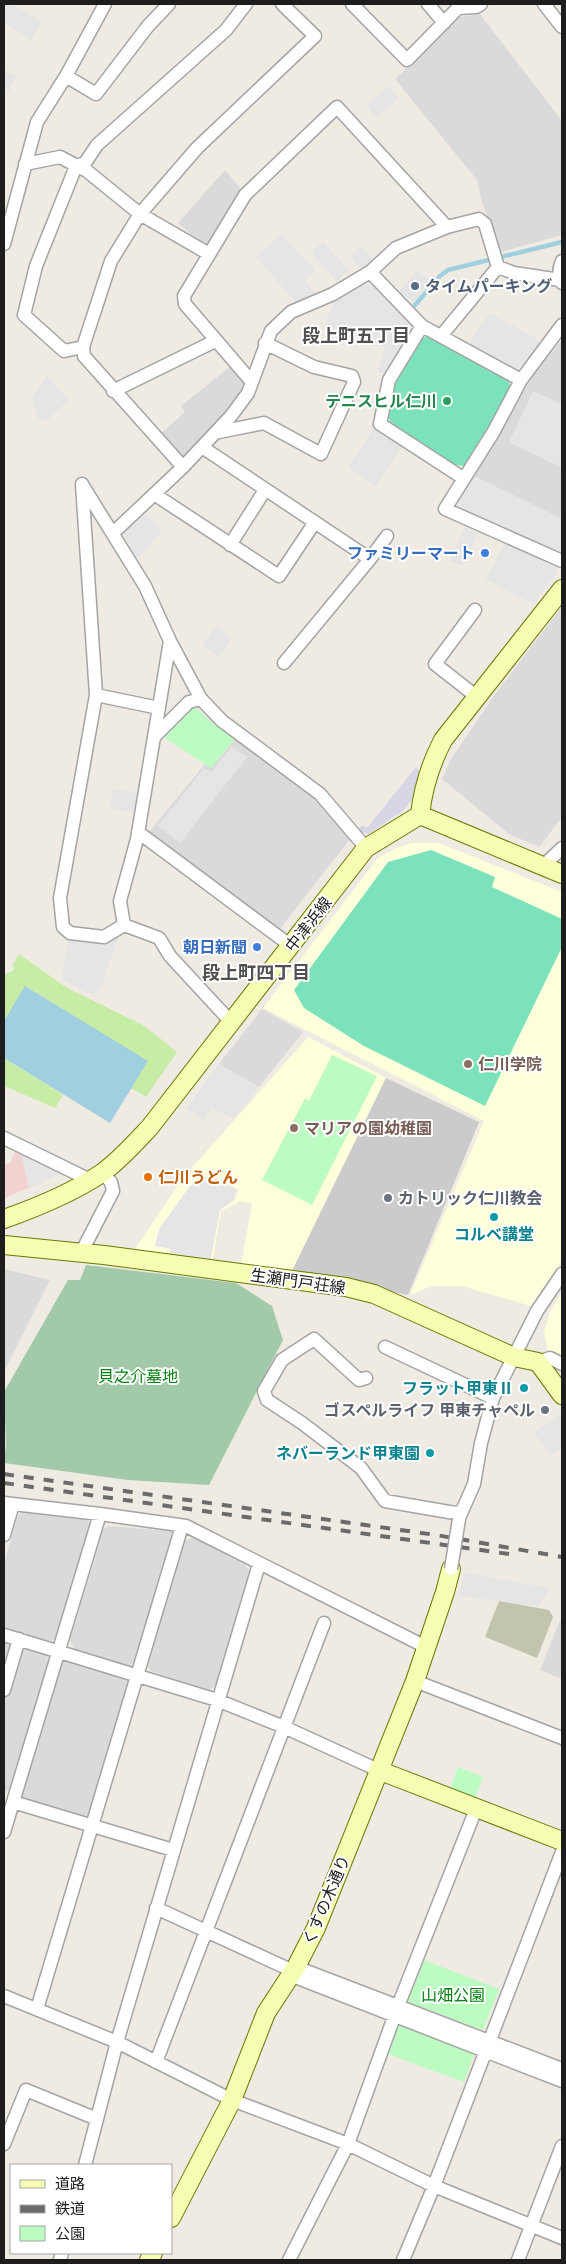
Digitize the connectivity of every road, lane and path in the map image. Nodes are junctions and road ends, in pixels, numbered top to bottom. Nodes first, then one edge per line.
1 (105, 4) edge
2 (169, 4) edge
3 (246, 4) edge
4 (282, 4) edge
5 (352, 4) edge
6 (428, 4) edge
7 (481, 4) edge
8 (544, 4) edge
9 (444, 23) junction
10 (562, 27) edge
11 (66, 76) junction
12 (25, 164) junction
13 (76, 166) junction
14 (140, 214) junction
15 (447, 227) junction
16 (4, 244) edge
17 (209, 254) junction
18 (562, 261) edge
19 (498, 267) junction
20 (370, 272) junction
21 (561, 281) edge
22 (562, 325) edge
23 (422, 326) junction
24 (441, 336) junction
25 (215, 341) junction
26 (265, 343) junction
27 (83, 347) junction
28 (521, 380) junction
29 (252, 382) junction
30 (113, 391) junction
31 (218, 432) junction
32 (202, 447) junction
33 (183, 467) junction
34 (463, 478) junction
35 (265, 490) junction
36 (154, 494) junction
37 (314, 522) junction
38 (113, 533) junction
39 (387, 536) dead end
40 (230, 545) junction
41 (370, 559) junction
42 (562, 561) edge
43 (562, 589) edge
44 (475, 610) dead end
45 (170, 641) junction
46 (284, 663) dead end
47 (96, 696) junction
48 (477, 697) junction
49 (202, 699) junction
50 (159, 708) junction
51 (155, 736) junction
52 (420, 815) junction
53 (138, 832) junction
54 (366, 848) junction
55 (562, 848) edge
56 (543, 866) junction
57 (562, 874) edge
58 (124, 925) junction
59 (291, 946) junction
60 (231, 1022) junction
61 (4, 1138) edge
62 (96, 1176) junction
63 (4, 1219) edge
64 (4, 1245) edge
65 (81, 1253) junction
66 (562, 1274) edge
67 (385, 1347) dead end
68 (514, 1357) junction
69 (538, 1362) junction
70 (562, 1364) edge
71 (366, 1378) dead end
72 (562, 1395) edge
73 (493, 1398) junction
74 (8, 1503) edge
75 (100, 1514) junction
76 (460, 1516) junction
77 (182, 1526) junction
78 (4, 1535) edge
79 (259, 1564) junction
80 (451, 1569) joint
81 (324, 1622) dead end
82 (4, 1634) edge
83 (19, 1640) junction
84 (426, 1647) junction
85 (58, 1652) junction
86 (139, 1676) junction
87 (415, 1681) junction
88 (4, 1690) edge
89 (217, 1700) junction
90 (284, 1727) junction
91 (562, 1738) edge
92 (378, 1770) junction
93 (10, 1799) edge
94 (476, 1808) junction
95 (93, 1826) junction
96 (4, 1832) edge
97 (562, 1842) edge
98 (173, 1850) junction
99 (562, 1852) edge
100 (156, 1908) junction
101 (206, 1930) junction
102 (293, 1971) junction
103 (4, 1996) edge
104 (37, 2009) junction
105 (396, 2011) junction
106 (117, 2042) junction
107 (488, 2046) junction
108 (156, 2062) junction
109 (562, 2069) edge
110 (562, 2081) edge
111 (232, 2100) junction
112 (97, 2119) junction
113 (4, 2144) edge
114 (348, 2144) junction
115 (562, 2146) edge
116 (85, 2164) edge
117 (434, 2186) junction
118 (172, 2216) edge
119 (531, 2225) junction
120 (562, 2238) edge
121 (289, 2260) edge
122 (403, 2260) edge
123 (518, 2260) edge

1 - 11 street
2 - 11 street
3 - 13 street
4 - 14 street
5 - 9 street
6 - 9 street
7 - 9 street
8 - 10 street
11 - 12 street
12 - 13 street
12 - 16 street
13 - 14 street
13 - 27 street
14 - 17 street
14 - 27 street
15 - 17 street
15 - 19 street
15 - 20 street
17 - 25 street
18 - 21 street
19 - 21 street
19 - 24 street
20 - 23 street
20 - 26 street
22 - 28 street
23 - 24 street
23 - 34 street
24 - 28 street
25 - 29 street
25 - 30 street
26 - 29 street
26 - 31 street
27 - 30 street
28 - 34 street
29 - 31 street
30 - 33 street
31 - 32 street
32 - 33 street
32 - 35 street
33 - 36 street
34 - 42 street
35 - 37 street
35 - 40 street
36 - 38 street
36 - 40 street
37 - 40 street
37 - 41 street
38 - 45 street
38 - 47 street
39 - 41 street
41 - 46 street
43 - 48 street
44 - 48 street
45 - 49 street
45 - 50 street
47 - 50 street
47 - 58 street
48 - 52 street
49 - 51 street
49 - 54 street
50 - 51 street
51 - 53 street
52 - 54 street, 中津浜線
52 - 56 street
53 - 58 street
53 - 59 street
54 - 59 street, 中津浜線
55 - 56 street
56 - 57 street
58 - 60 street
59 - 60 street, 中津浜線
60 - 62 street, 中津浜線
61 - 62 street
62 - 63 street, 中津浜線
62 - 65 street
64 - 65 street, 生瀬門戸荘線
65 - 68 street, 生瀬門戸荘線
66 - 68 street
67 - 73 street
68 - 69 street, 生瀬門戸荘線
68 - 73 street
69 - 70 street
69 - 72 street
71 - 76 street
73 - 76 street
74 - 75 street
74 - 78 street
75 - 77 street
75 - 85 street
76 - 80 street, bridge
77 - 79 street
77 - 86 street
79 - 84 street
79 - 89 street
80 - 84 street, くすの木通り
81 - 90 street
82 - 83 street
83 - 85 street
83 - 88 street
84 - 87 street, くすの木通り
85 - 86 street
85 - 93 street
86 - 89 street
86 - 95 street
87 - 91 street
87 - 92 street, くすの木通り
89 - 90 street
89 - 98 street
90 - 92 street
90 - 101 street
92 - 94 street
92 - 102 street, くすの木通り
93 - 95 street
93 - 96 street
94 - 97 street
94 - 105 street
95 - 98 street
95 - 104 street
98 - 100 street
99 - 107 street
100 - 101 street
100 - 106 street
101 - 102 street
101 - 108 street
102 - 105 street
102 - 111 street, くすの木通り
103 - 104 street
104 - 106 street
105 - 107 street
105 - 114 street
106 - 108 street
106 - 112 street
107 - 109 street
107 - 110 street
107 - 117 street
108 - 111 street
111 - 114 street
111 - 118 street, くすの木通り
112 - 113 street
112 - 116 street
114 - 117 street
114 - 121 street
115 - 119 street
117 - 119 street
117 - 122 street
119 - 120 street
119 - 123 street

